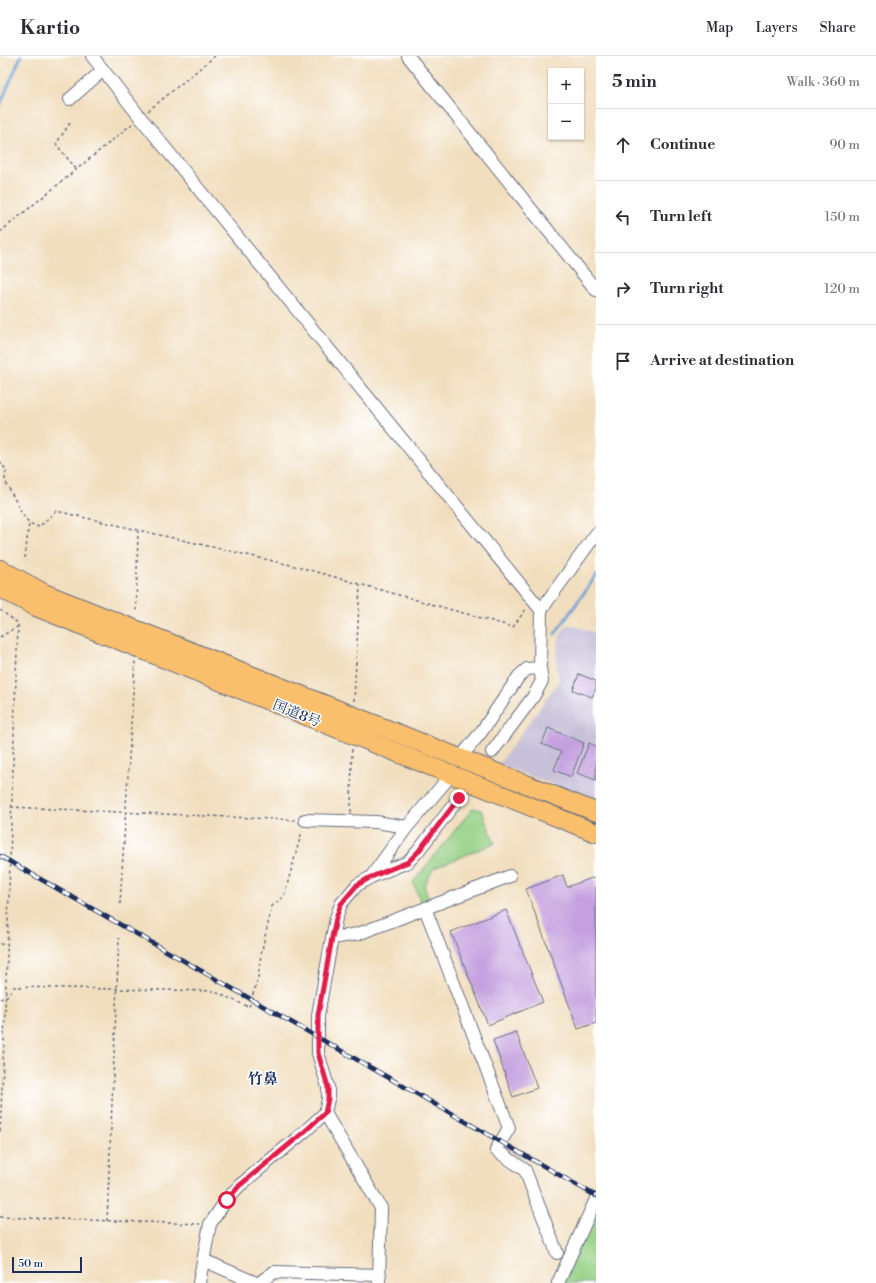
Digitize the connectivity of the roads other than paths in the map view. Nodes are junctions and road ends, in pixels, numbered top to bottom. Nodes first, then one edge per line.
1 (92, 56) edge
2 (408, 56) edge
3 (103, 70) junction
4 (70, 98) dead end
5 (596, 290) edge
6 (596, 534) edge
7 (0, 569) edge
8 (0, 588) edge
9 (541, 610) junction
10 (540, 668) junction
11 (492, 752) tunnel mouth
12 (460, 758) junction
13 (451, 775) junction
14 (459, 798) tunnel mouth
15 (596, 812) edge
16 (305, 820) road end
17 (406, 827) junction
18 (596, 833) edge
19 (510, 876) dead end
20 (371, 877) junction
21 (425, 908) junction
22 (332, 938) junction
23 (325, 1113) junction
24 (596, 1199) edge
25 (557, 1254) dead end
26 (203, 1260) junction
27 (380, 1279) edge
28 (262, 1282) edge
29 (199, 1283) edge
30 (558, 1283) edge

1 - 3 street
2 - 5 street
3 - 4 street
3 - 9 street
6 - 9 street
7 - 12 highway, 国道8号
8 - 13 highway, 国道8号
9 - 10 street
10 - 11 street
10 - 12 street
12 - 15 highway, 国道8号
13 - 17 street
13 - 18 highway, 国道8号
14 - 20 street
16 - 17 street
17 - 20 street
19 - 21 street
20 - 22 street
21 - 22 street
21 - 25 street
22 - 23 street
23 - 26 street
23 - 27 street
24 - 30 street
26 - 28 street
26 - 29 street
27 - 28 street

